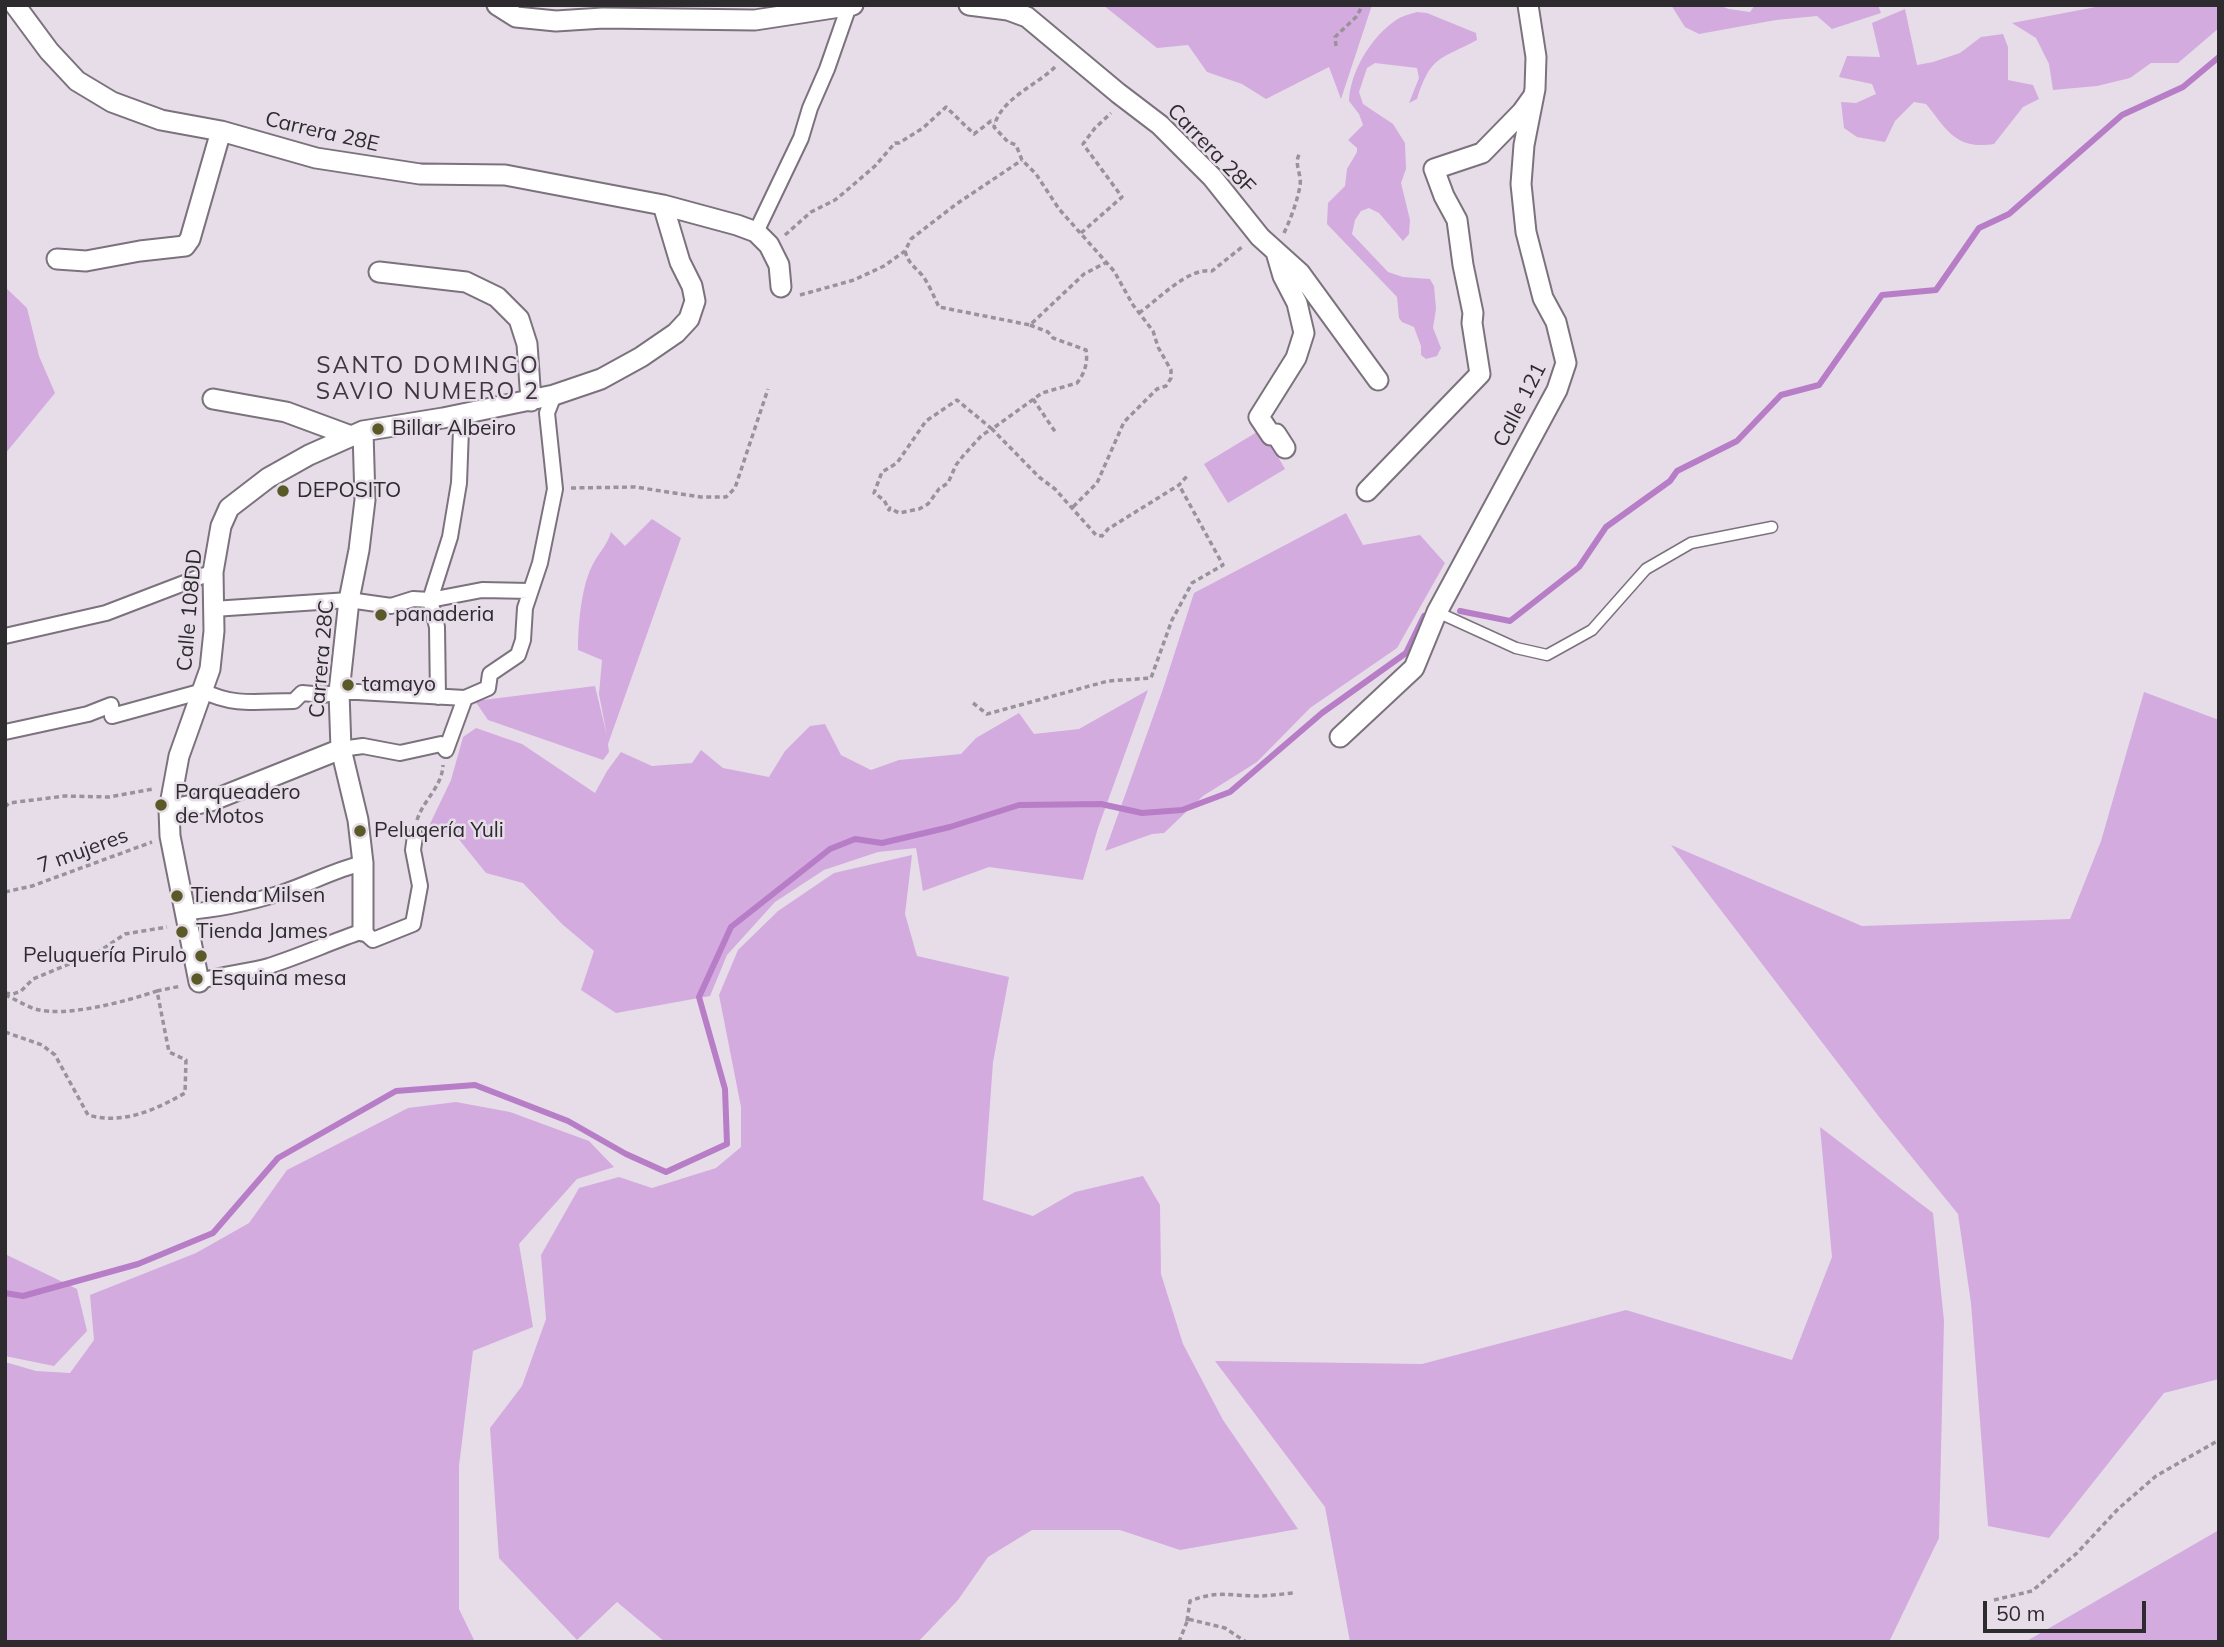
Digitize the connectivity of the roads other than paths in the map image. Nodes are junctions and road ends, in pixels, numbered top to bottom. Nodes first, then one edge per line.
1 (15, 5) edge
2 (497, 5) edge
3 (970, 5) edge
4 (1528, 5) edge
5 (851, 6) edge
6 (1534, 96) junction
7 (221, 131) junction
8 (663, 205) junction
9 (756, 232) junction
10 (1275, 251) junction
11 (57, 259) dead end
12 (379, 272) dead end
13 (781, 287) road end
14 (1378, 380) dead end
15 (554, 396) junction
16 (213, 400) dead end
17 (531, 401) junction
18 (465, 413) junction
19 (357, 434) junction
20 (1285, 448) dead end
21 (1367, 491) dead end
22 (1772, 527) dead end
23 (213, 572) junction
24 (530, 591) junction
25 (349, 600) junction
26 (430, 600) junction
27 (214, 609) junction
28 (1437, 612) junction
29 (5, 636) edge
30 (203, 691) junction
31 (339, 692) junction
32 (438, 696) junction
33 (465, 698) junction
34 (5, 732) edge
35 (1340, 737) dead end
36 (341, 748) junction
37 (169, 810) junction
38 (415, 836) road end
39 (363, 863) junction
40 (187, 918) junction
41 (363, 931) junction
42 (199, 982) joint

1 - 7 street, Carrera 28E
2 - 5 street
3 - 10 street, Carrera 28F
4 - 6 street, Calle 121
5 - 9 street
6 - 21 street
6 - 28 street, Calle 121
7 - 8 street, Carrera 28E
7 - 11 street
8 - 9 street, Carrera 28E
8 - 15 street, Calle 108DD
9 - 13 street
10 - 14 street, Carrera 28F
10 - 20 street
12 - 17 street
15 - 17 street, Calle 108DD
15 - 24 street
16 - 19 street
17 - 18 street, Calle 108DD
18 - 19 street, Calle 108DD
18 - 26 street
19 - 23 street, Calle 108DD
19 - 25 street, Carrera 28C
22 - 28 lane
23 - 27 street, Calle 108DD
23 - 29 street
24 - 26 street
24 - 33 street
25 - 26 street
25 - 27 street
25 - 31 street, Carrera 28C
26 - 32 street
27 - 30 street, Calle 108DD
28 - 35 street, Calle 121
30 - 31 street
30 - 34 street
30 - 37 street, Calle 108DD
31 - 32 street
31 - 36 street, Carrera 28C
32 - 33 street
33 - 36 street
36 - 37 street
36 - 39 street, Carrera 28C
37 - 40 street, Calle 108DD
38 - 41 street
39 - 40 street
39 - 41 street, Carrera 28C
40 - 42 street, Calle 108DD
41 - 42 street

